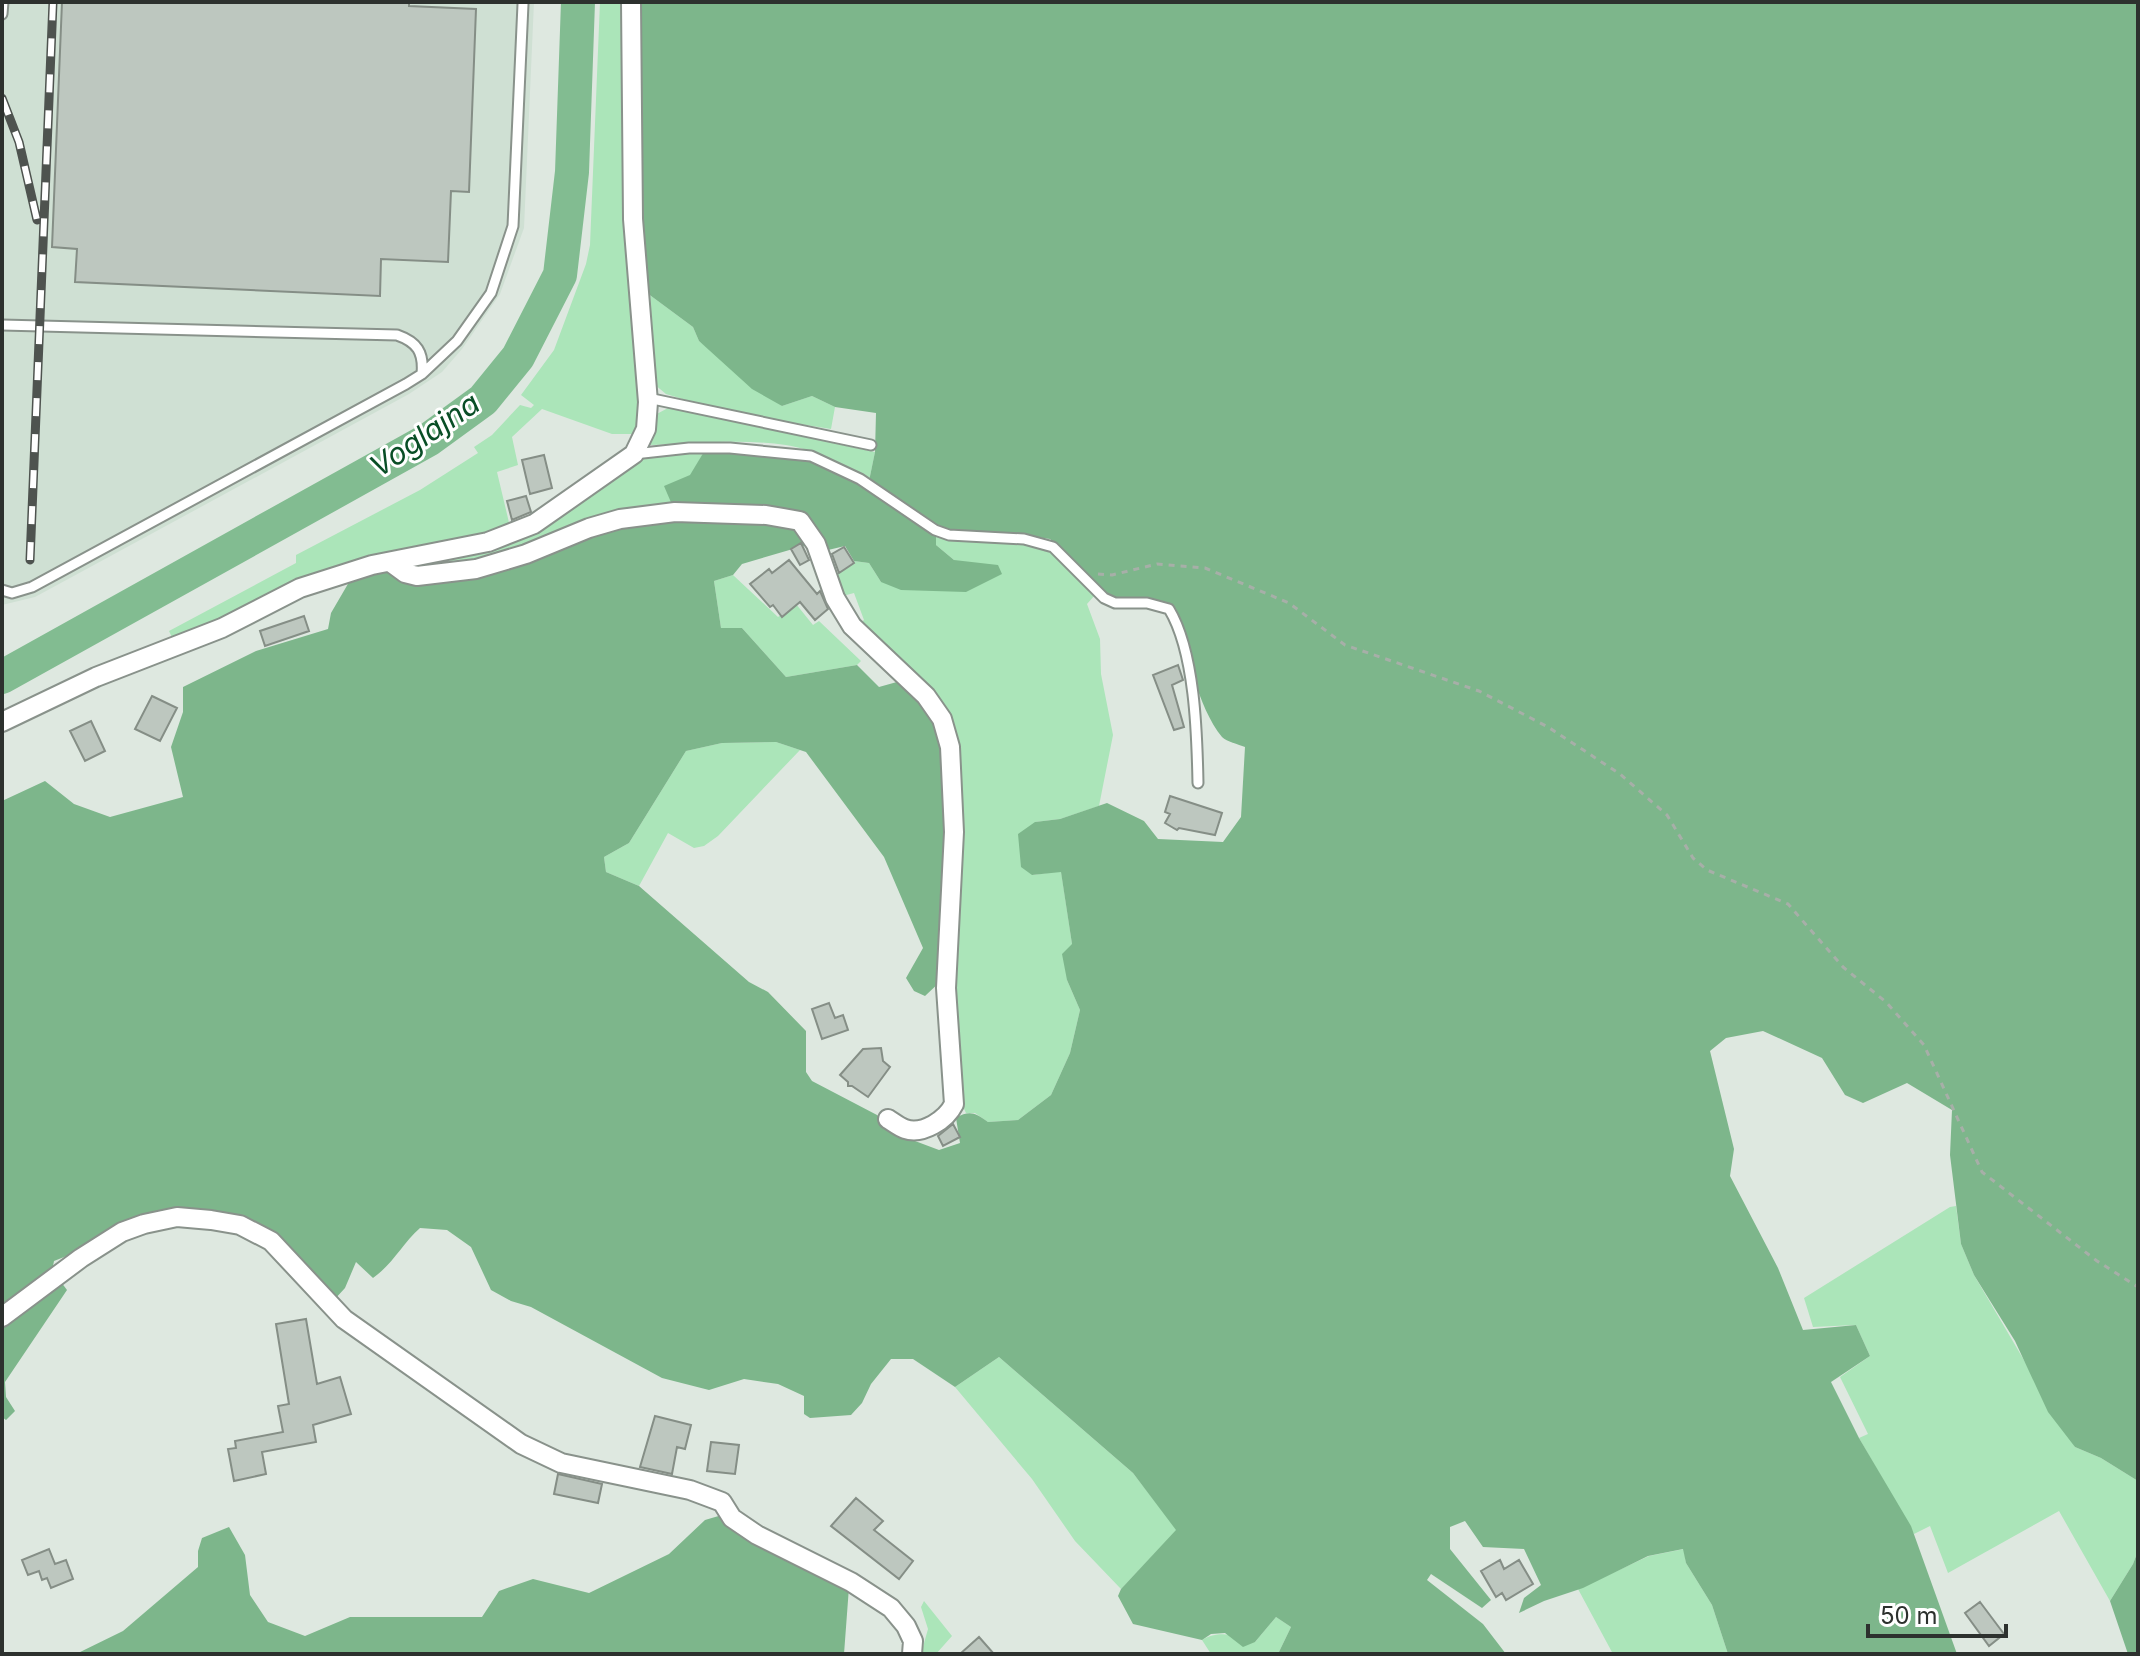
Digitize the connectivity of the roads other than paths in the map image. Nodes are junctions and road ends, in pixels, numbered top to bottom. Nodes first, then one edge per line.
1 (3, 2) edge
2 (631, 2) edge
3 (523, 4) dead end
4 (2, 14) edge
5 (2, 325) edge
6 (422, 374) junction
7 (648, 398) junction
8 (871, 445) dead end
9 (634, 454) junction
10 (390, 562) junction
11 (2, 590) edge
12 (2, 722) edge
13 (1198, 783) dead end
14 (888, 1119) dead end
15 (2, 1317) edge
16 (912, 1654) edge

1 - 4 lane
2 - 7 street
3 - 6 lane
5 - 6 lane
6 - 11 lane
7 - 8 lane
7 - 9 street
9 - 10 street
9 - 13 lane
10 - 12 street
10 - 14 street
15 - 16 street

